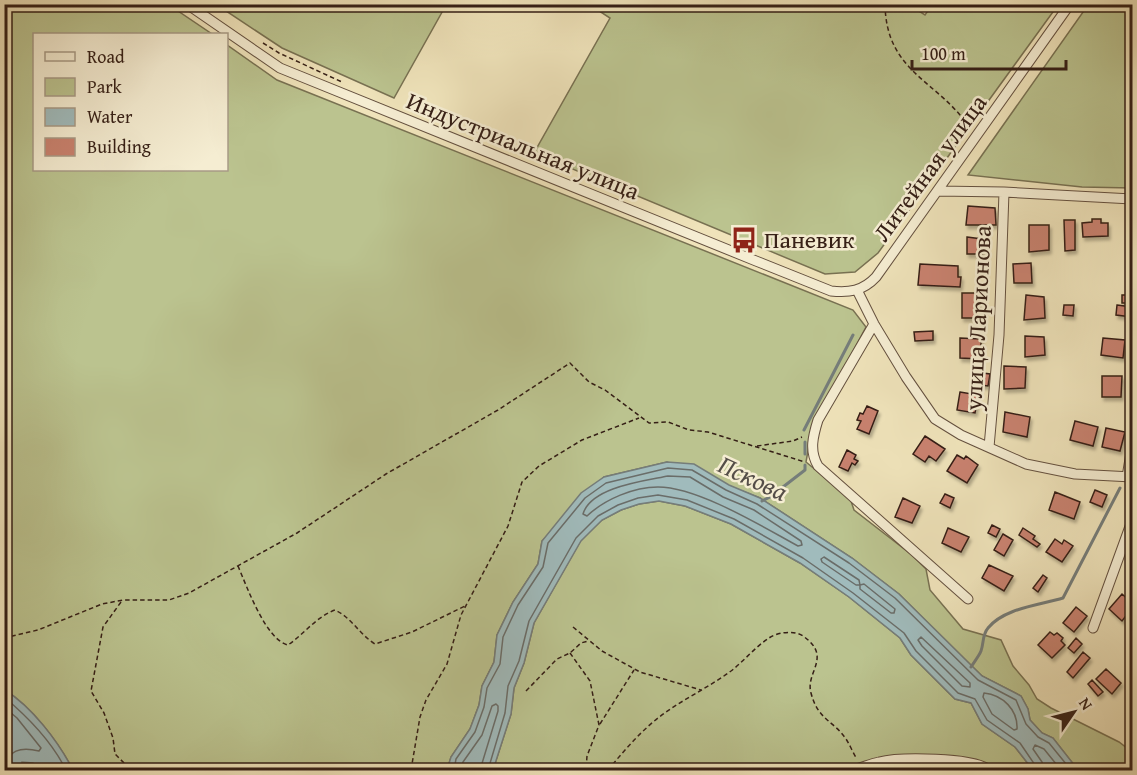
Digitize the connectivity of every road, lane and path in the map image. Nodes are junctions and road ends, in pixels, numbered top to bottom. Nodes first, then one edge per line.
1 (10, 4) edge
2 (187, 4) edge
3 (885, 4) edge
4 (1070, 4) edge
5 (4, 31) edge
6 (257, 39) dead end
7 (348, 84) dead end
8 (976, 137) junction
9 (938, 191) junction
10 (1004, 192) junction
11 (1132, 199) edge
12 (857, 290) junction
13 (874, 324) junction
14 (640, 417) junction
15 (814, 432) junction
16 (757, 447) junction
17 (989, 447) junction
18 (1132, 447) edge
19 (818, 466) junction
20 (1130, 477) edge
21 (1132, 521) edge
22 (238, 566) junction
23 (968, 599) dead end
24 (123, 600) junction
25 (466, 605) junction
26 (573, 627) dead end
27 (1093, 628) dead end
28 (4, 638) edge
29 (589, 640) junction
30 (570, 653) junction
31 (634, 669) junction
32 (702, 690) junction
33 (526, 691) dead end
34 (599, 725) junction
35 (857, 769) edge
36 (164, 771) edge
37 (411, 771) edge
38 (586, 771) edge
39 (608, 771) edge
40 (989, 771) edge

1 - 5 path
2 - 12 street, Индустриальная улица
3 - 8 path
4 - 8 street, Литейная улица
6 - 7 path
8 - 9 street, Литейная улица
9 - 10 street
9 - 12 street, Литейная улица
10 - 11 street
10 - 17 street, улица Ларионова
12 - 13 street
13 - 15 street
13 - 17 street
14 - 16 path
14 - 22 path
14 - 25 path
15 - 16 path
15 - 19 street
16 - 19 path
17 - 20 street
18 - 20 street
19 - 23 street
21 - 27 street
22 - 24 path
22 - 25 path
24 - 28 path
24 - 36 path
25 - 37 path
26 - 29 path
29 - 30 path
29 - 31 path
30 - 33 path
30 - 34 path
31 - 32 path
31 - 34 path
32 - 35 path
32 - 39 path
34 - 38 path
35 - 40 street

